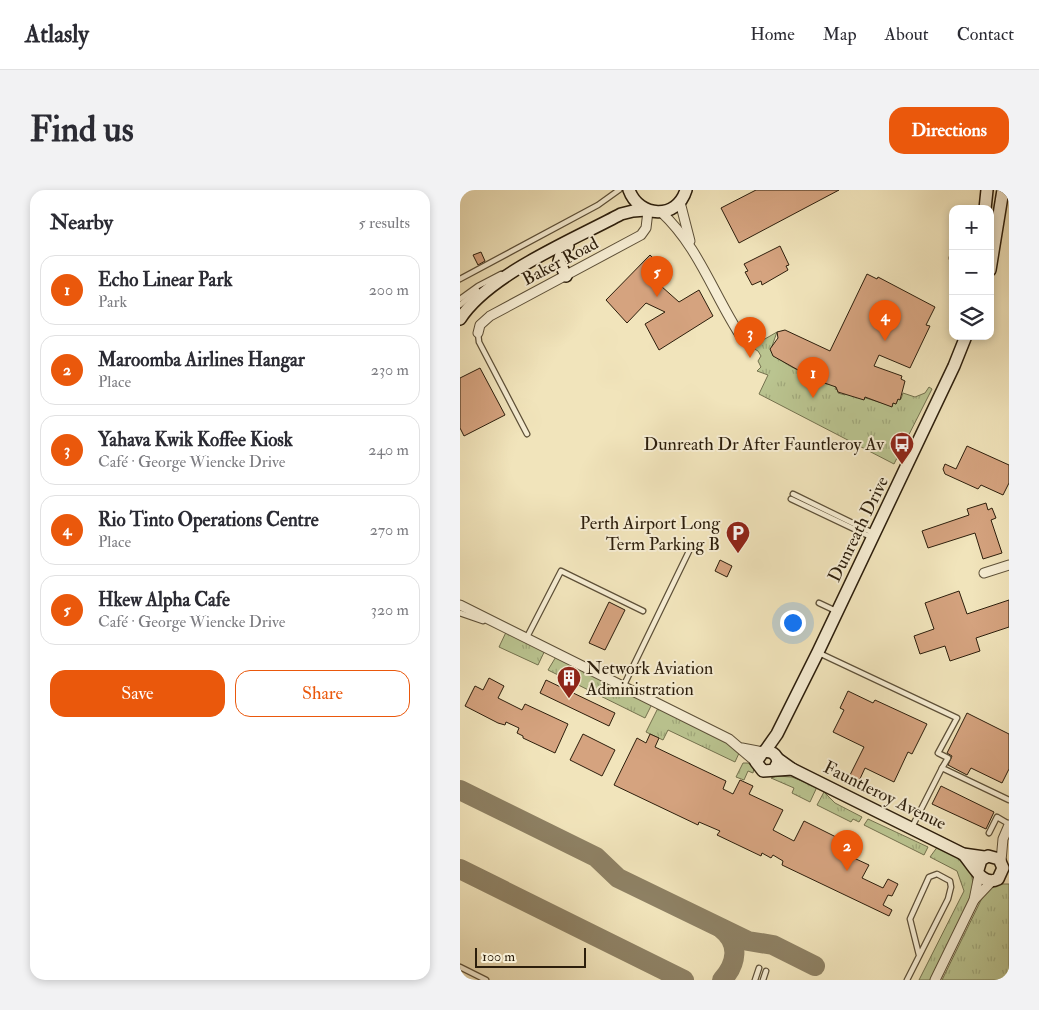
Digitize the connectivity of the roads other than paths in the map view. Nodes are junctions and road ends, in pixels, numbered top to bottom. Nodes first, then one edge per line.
1 (619, 190) edge
2 (629, 190) edge
3 (686, 190) edge
4 (987, 190) edge
5 (1003, 190) edge
6 (680, 202) junction
7 (985, 205) edge
8 (647, 210) junction
9 (661, 212) junction
10 (590, 231) junction
11 (691, 246) junction
12 (993, 250) edge
13 (526, 265) junction
14 (566, 276) junction
15 (460, 279) edge
16 (488, 281) junction
17 (460, 299) edge
18 (460, 305) edge
19 (460, 319) edge
20 (478, 333) joint
21 (742, 338) dead end
22 (964, 340) edge
23 (527, 434) dead end
24 (792, 497) dead end
25 (874, 536) junction
26 (692, 545) dead end
27 (1009, 565) edge
28 (984, 573) dead end
29 (819, 603) dead end
30 (460, 605) edge
31 (643, 611) dead end
32 (838, 611) junction
33 (460, 613) edge
34 (502, 625) junction
35 (527, 637) junction
36 (818, 652) junction
37 (624, 685) junction
38 (742, 748) junction
39 (771, 757) junction
40 (756, 762) junction
41 (942, 768) junction
42 (1009, 800) edge
43 (1009, 824) edge
44 (912, 828) junction
45 (988, 833) dead end
46 (1003, 839) junction
47 (963, 854) junction
48 (986, 857) junction
49 (1004, 867) edge
50 (978, 873) junction
51 (1000, 881) edge
52 (974, 900) junction
53 (919, 955) junction
54 (460, 967) edge
55 (759, 968) dead end
56 (766, 971) dead end
57 (486, 980) edge
58 (755, 980) edge
59 (763, 980) edge
60 (907, 980) edge
61 (935, 980) edge

1 - 15 lane
2 - 8 main road
3 - 6 main road
4 - 7 main road
5 - 12 main road
6 - 9 main road
6 - 11 street
8 - 9 main road
8 - 10 main road
8 - 14 street, Baker Road
9 - 11 street
10 - 13 main road
10 - 14 main road
11 - 21 street
13 - 16 lane
13 - 19 main road
14 - 20 street, Baker Road
16 - 17 lane
16 - 18 lane
20 - 23 lane
22 - 25 main road, Dunreath Drive
24 - 25 lane
25 - 32 main road, Dunreath Drive
26 - 37 lane
27 - 28 street
29 - 32 lane
30 - 34 street, Fauntleroy Avenue
31 - 35 lane
32 - 36 main road, Dunreath Drive
33 - 34 lane
34 - 35 street, Fauntleroy Avenue
35 - 37 street, Fauntleroy Avenue
36 - 39 main road, Dunreath Drive
36 - 41 lane
37 - 38 street, Fauntleroy Avenue
38 - 39 street, Fauntleroy Avenue
38 - 40 street, Fauntleroy Avenue
39 - 40 main road
39 - 40 main road
39 - 44 main road, Fauntleroy Avenue
41 - 42 lane
41 - 44 lane
43 - 45 lane
43 - 46 street
44 - 47 main road, Fauntleroy Avenue
46 - 48 street
46 - 49 street
47 - 48 main road, Fauntleroy Avenue
47 - 50 main road, Fauntleroy Avenue
48 - 49 main road
48 - 50 main road
49 - 51 main road
50 - 51 main road
50 - 52 street
51 - 52 street
52 - 61 street
53 - 53 lane
53 - 60 lane
54 - 57 lane
55 - 58 lane
56 - 59 lane

